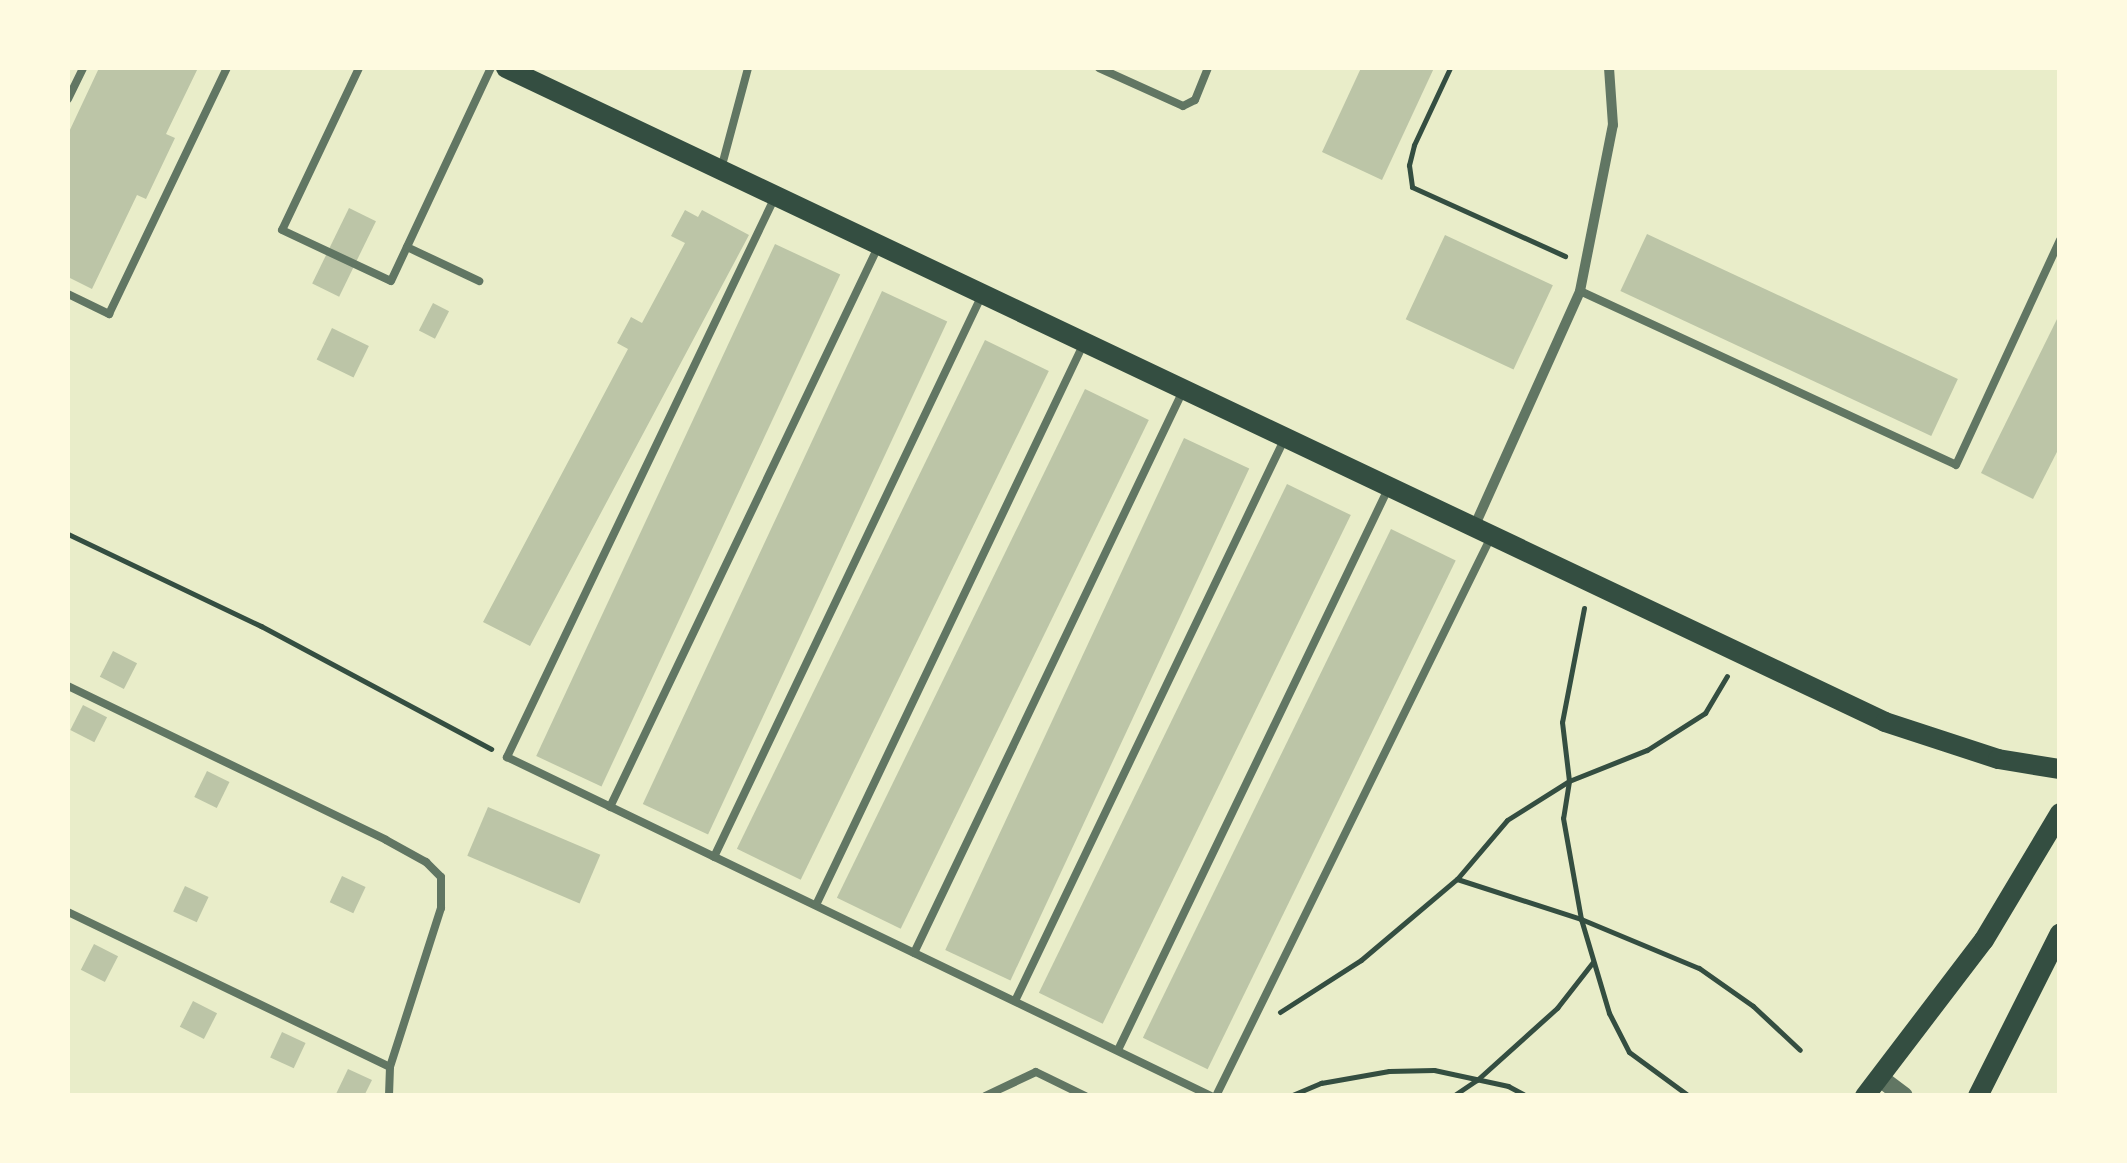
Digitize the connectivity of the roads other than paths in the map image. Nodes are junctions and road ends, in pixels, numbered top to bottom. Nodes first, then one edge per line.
1 (83, 68) edge
2 (227, 68) edge
3 (358, 68) edge
4 (491, 68) edge
5 (506, 68) edge
6 (748, 68) edge
7 (1099, 68) edge
8 (1208, 68) edge
9 (1609, 68) edge
10 (68, 99) edge
11 (721, 169) junction
12 (776, 194) junction
13 (2060, 240) edge
14 (879, 244) junction
15 (407, 247) junction
16 (479, 281) dead end
17 (1580, 290) junction
18 (984, 292) junction
19 (68, 294) edge
20 (1085, 340) junction
21 (1184, 390) junction
22 (1285, 439) junction
23 (1389, 486) junction
24 (1484, 529) junction
25 (68, 686) edge
26 (2060, 768) edge
27 (610, 807) junction
28 (2060, 813) edge
29 (714, 856) junction
30 (816, 905) junction
31 (68, 912) edge
32 (2060, 934) edge
33 (914, 953) junction
34 (1015, 1001) junction
35 (1118, 1050) junction
36 (390, 1067) junction
37 (1880, 1078) junction
38 (389, 1096) edge
39 (985, 1096) edge
40 (1085, 1096) edge
41 (1214, 1096) edge
42 (1865, 1096) edge
43 (1904, 1096) edge
44 (1978, 1096) edge

1 - 10 lane
2 - 19 lane
3 - 15 lane
4 - 15 lane
5 - 11 main road
6 - 11 lane
7 - 8 lane
9 - 17 street
11 - 12 main road
12 - 14 main road
12 - 27 lane
13 - 17 lane
14 - 18 main road
14 - 27 lane
15 - 16 lane
17 - 24 street
18 - 20 main road
18 - 29 lane
20 - 21 main road
20 - 30 lane
21 - 22 main road
21 - 33 lane
22 - 23 main road
22 - 34 lane
23 - 24 main road
23 - 35 lane
24 - 26 main road
24 - 41 lane
25 - 36 lane
27 - 29 lane
28 - 37 main road
29 - 30 lane
30 - 33 lane
31 - 36 lane
32 - 44 main road
33 - 34 lane
34 - 35 lane
35 - 41 lane
36 - 38 lane
37 - 42 main road
37 - 43 street
39 - 40 lane

